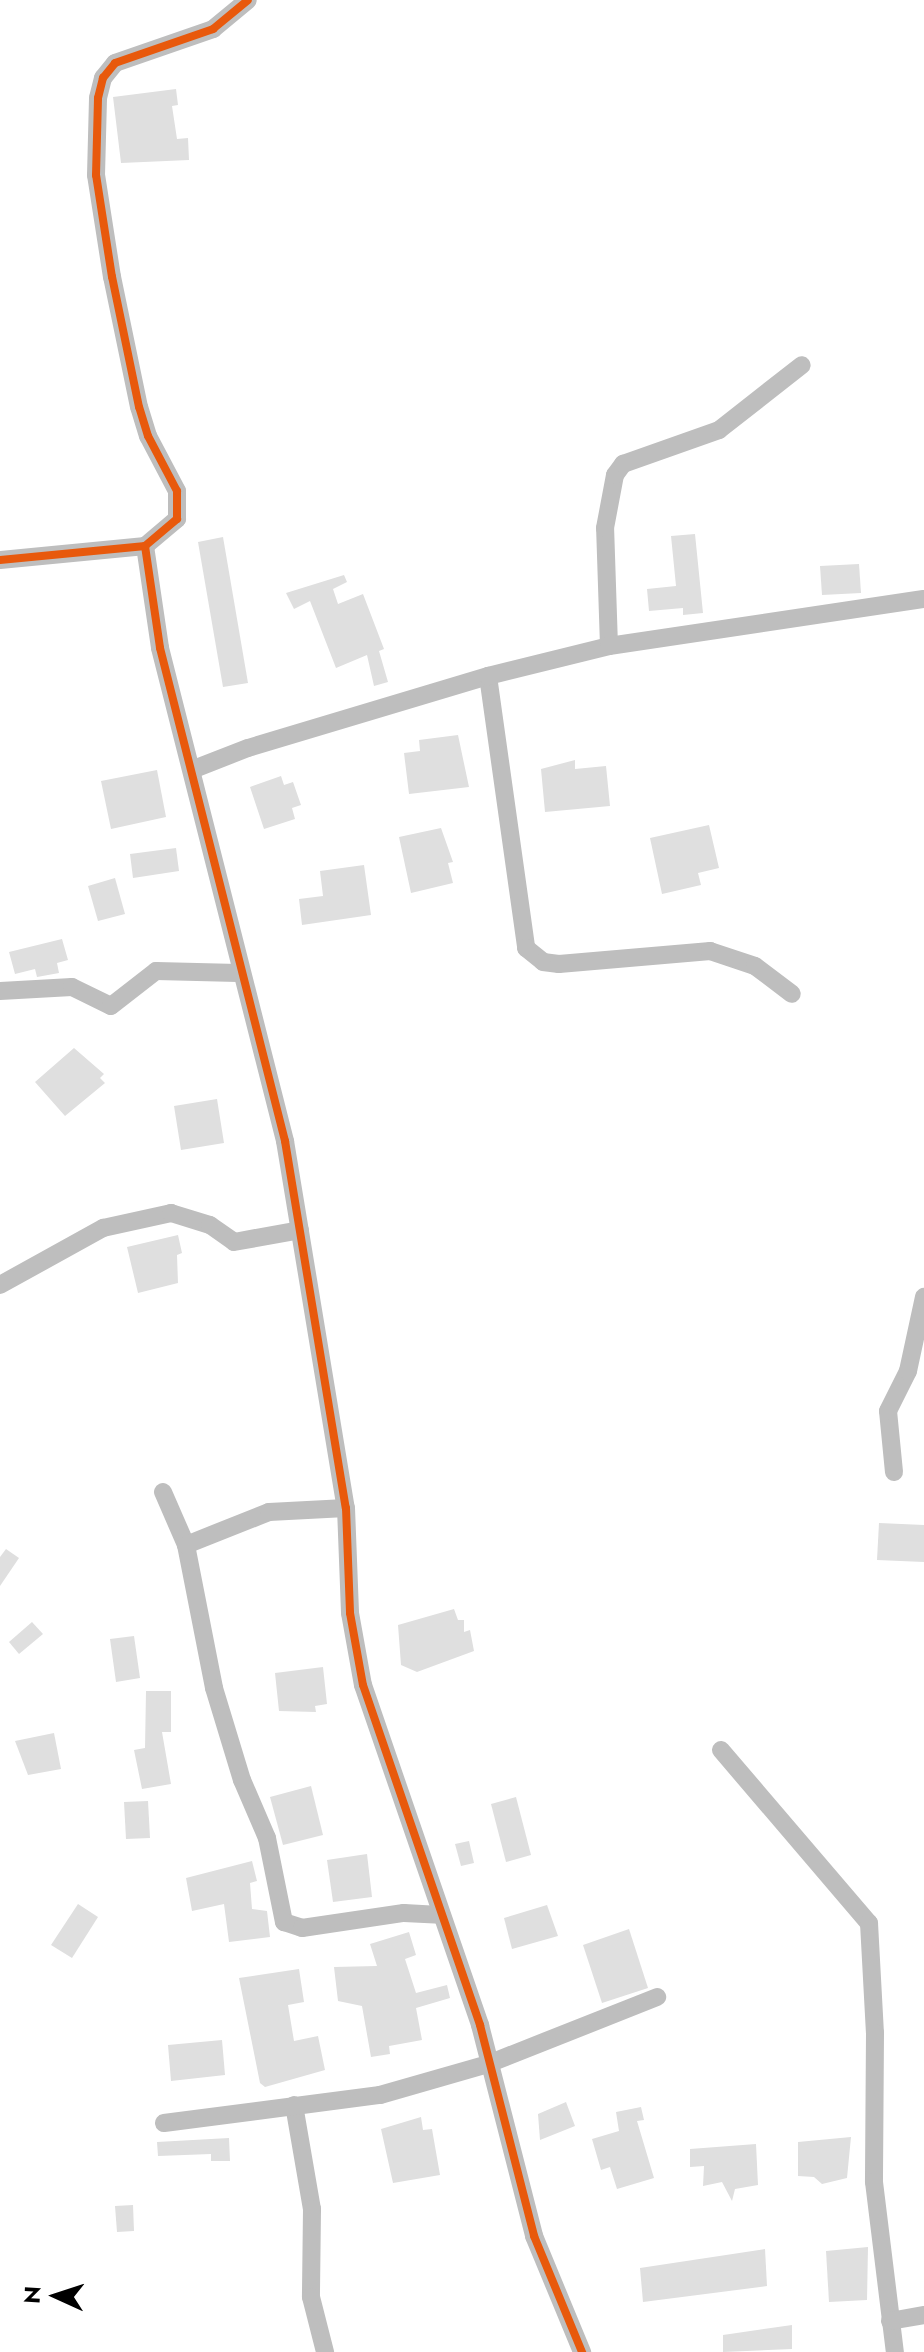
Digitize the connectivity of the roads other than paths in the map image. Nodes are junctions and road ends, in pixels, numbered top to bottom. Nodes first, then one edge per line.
1 (248, 0) edge
2 (802, 365) dead end
3 (145, 546) junction
4 (0, 560) edge
5 (924, 599) edge
6 (609, 646) junction
7 (488, 676) junction
8 (194, 769) junction
9 (238, 973) junction
10 (0, 991) edge
11 (792, 994) dead end
12 (300, 1230) junction
13 (0, 1285) edge
14 (924, 1297) edge
15 (894, 1472) dead end
16 (163, 1492) dead end
17 (346, 1508) junction
18 (186, 1545) junction
19 (721, 1750) dead end
20 (440, 1915) junction
21 (657, 1997) dead end
22 (488, 2064) junction
23 (294, 2105) junction
24 (164, 2123) dead end
25 (924, 2315) edge
26 (890, 2321) junction
27 (325, 2352) edge
28 (582, 2352) edge
29 (895, 2352) edge

1 - 3 street
2 - 6 street
3 - 4 street
3 - 8 street
5 - 6 street
6 - 7 street
7 - 8 street
7 - 11 street
8 - 9 street
9 - 10 street
9 - 12 street
12 - 13 street
12 - 17 street
14 - 15 street
16 - 18 street
17 - 18 street
17 - 20 street
18 - 20 street
19 - 26 street
20 - 22 street
21 - 22 street
22 - 23 street
22 - 28 street
23 - 24 street
23 - 27 street
25 - 26 street
26 - 29 street

